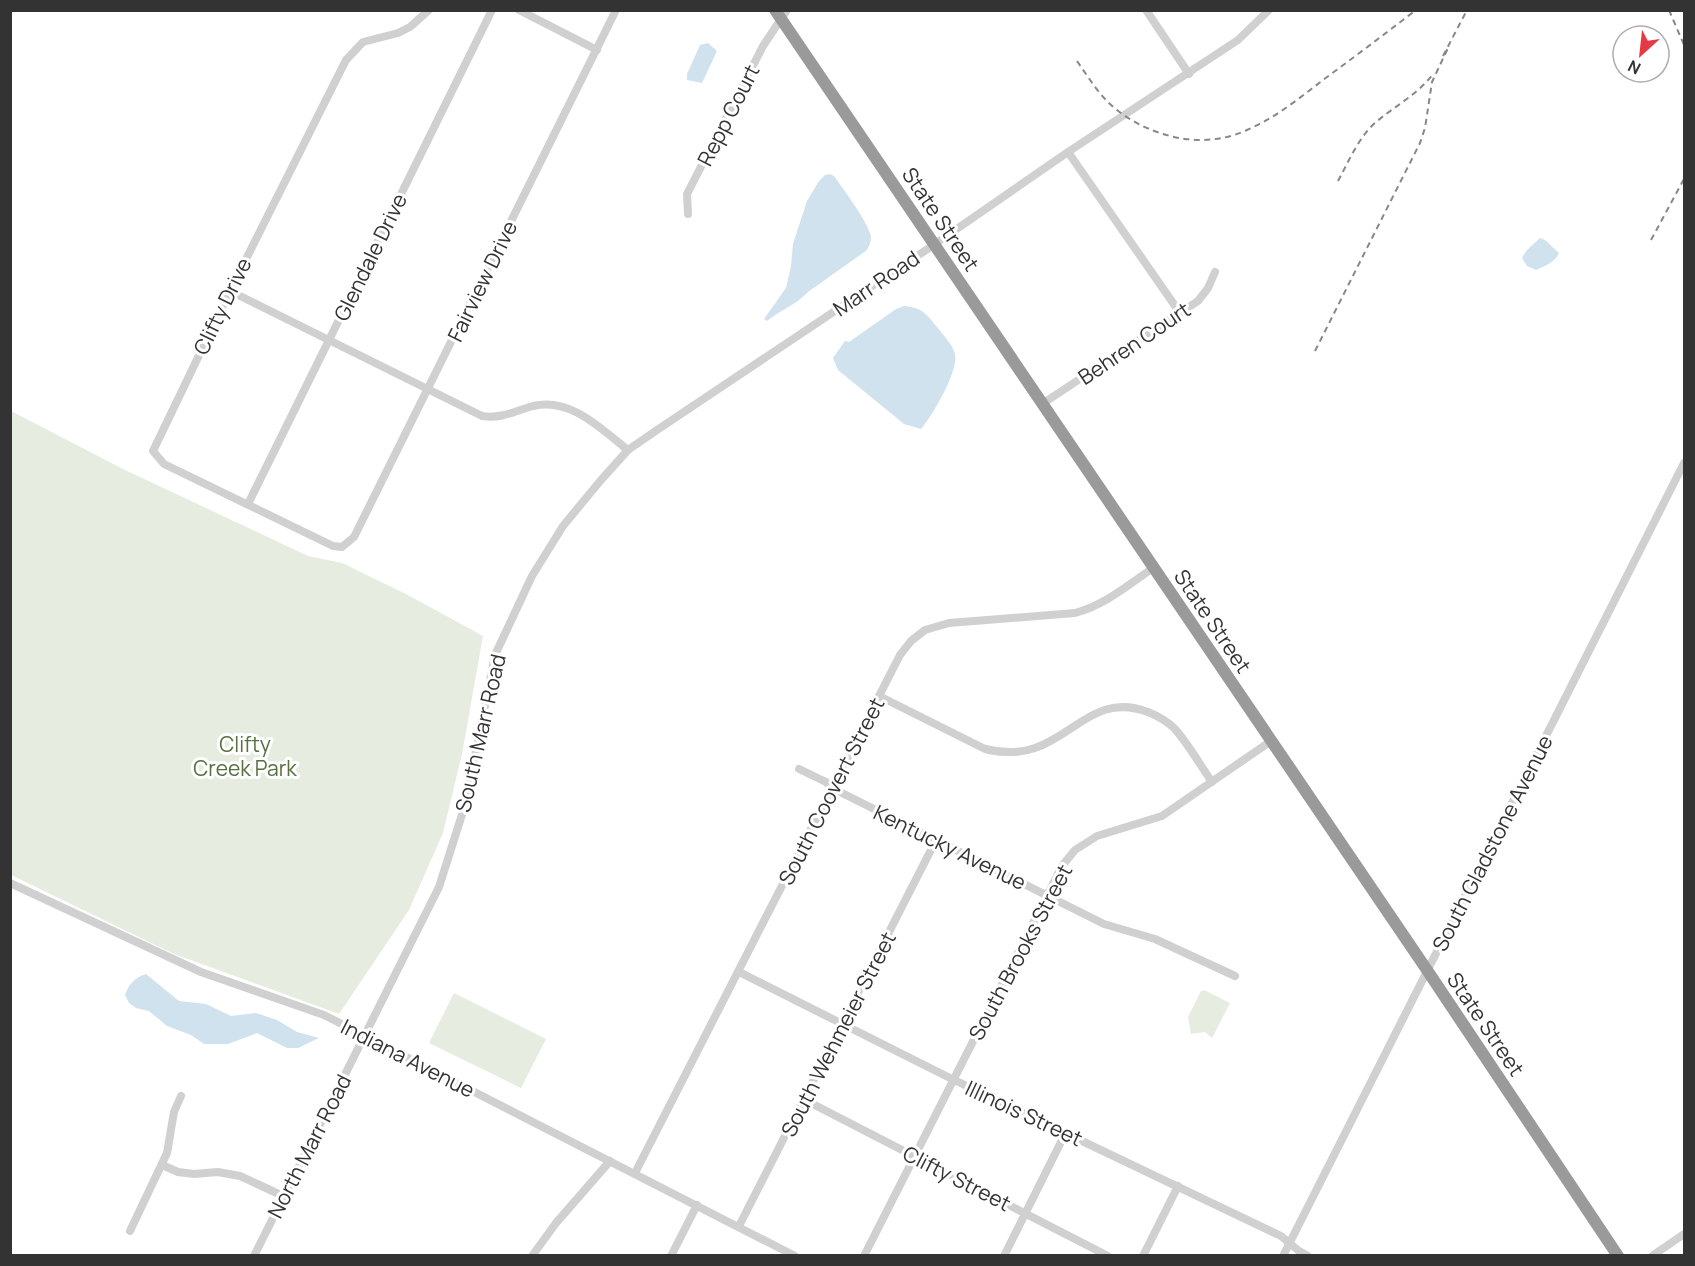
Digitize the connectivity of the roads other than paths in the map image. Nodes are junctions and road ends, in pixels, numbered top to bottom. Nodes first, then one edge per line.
1 (429, 10) edge
2 (492, 10) edge
3 (519, 10) edge
4 (616, 10) edge
5 (1146, 10) edge
6 (1269, 10) edge
7 (781, 14) edge
8 (597, 50) junction
9 (1189, 74) junction
10 (1068, 152) junction
11 (688, 214) dead end
12 (935, 244) junction
13 (1215, 272) dead end
14 (230, 291) junction
15 (1180, 313) junction
16 (329, 340) junction
17 (428, 389) junction
18 (1042, 404) junction
19 (628, 450) junction
20 (1684, 463) edge
21 (248, 504) junction
22 (342, 547) joint
23 (1153, 568) junction
24 (879, 696) junction
25 (1271, 741) junction
26 (799, 769) dead end
27 (1212, 782) junction
28 (832, 788) junction
29 (936, 840) junction
30 (10, 883) edge
31 (1048, 896) junction
32 (1427, 970) junction
33 (739, 972) junction
34 (1235, 976) dead end
35 (843, 1023) junction
36 (365, 1036) junction
37 (954, 1079) junction
38 (182, 1096) dead end
39 (805, 1100) junction
40 (1066, 1132) junction
41 (914, 1156) junction
42 (610, 1161) junction
43 (162, 1165) junction
44 (635, 1173) junction
45 (1178, 1186) junction
46 (283, 1196) junction
47 (697, 1205) junction
48 (1026, 1213) junction
49 (739, 1227) junction
50 (130, 1231) dead end
51 (1684, 1234) edge
52 (1289, 1243) junction
53 (254, 1256) edge
54 (532, 1256) edge
55 (671, 1256) edge
56 (795, 1256) edge
57 (864, 1256) edge
58 (1004, 1256) edge
59 (1108, 1256) edge
60 (1143, 1256) edge
61 (1283, 1256) edge
62 (1308, 1256) edge
63 (1617, 1256) edge
64 (1652, 1256) edge

1 - 14 street, Clifty Drive
2 - 16 street, Glendale Drive
3 - 8 street
4 - 8 street, Fairview Drive
5 - 9 street
6 - 9 street, Marr Road
7 - 11 street, Repp Court
7 - 12 highway, State Street
8 - 17 street, Fairview Drive
9 - 10 street, Marr Road
10 - 12 street, Marr Road
10 - 15 street
12 - 18 highway, State Street
12 - 19 street, Marr Road
13 - 15 street, Behren Court
14 - 16 street
14 - 21 street, Clifty Drive
15 - 18 street, Behren Court
16 - 17 street
16 - 21 street, Glendale Drive
17 - 19 street
17 - 22 street, Fairview Drive
18 - 23 highway, State Street
19 - 36 street, South Marr Road
20 - 32 street, South Gladstone Avenue
21 - 22 street, Clifty Drive
23 - 24 street, South Coovert Street
23 - 25 highway, State Street
24 - 27 street
24 - 28 street, South Coovert Street
25 - 27 street, South Brooks Street
25 - 32 highway, State Street
26 - 28 street, Kentucky Avenue
27 - 31 street, South Brooks Street
28 - 29 street, Kentucky Avenue
28 - 33 street, South Coovert Street
29 - 31 street, Kentucky Avenue
29 - 35 street, South Wehmeier Street
30 - 36 street, Indiana Avenue
31 - 34 street, Kentucky Avenue
31 - 37 street, South Brooks Street
32 - 52 street, South Gladstone Avenue
32 - 63 highway, State Street
33 - 35 street, Illinois Street
33 - 44 street, South Coovert Street
35 - 37 street, Illinois Street
35 - 39 street, South Wehmeier Street
36 - 42 street, Indiana Avenue
36 - 46 street, North Marr Road
37 - 40 street, Illinois Street
37 - 41 street, South Brooks Street
38 - 43 street
39 - 41 street, Clifty Street
39 - 49 street, South Wehmeier Street
40 - 45 street, Illinois Street
40 - 48 street
41 - 48 street, Clifty Street
41 - 57 street, South Brooks Street
42 - 44 street, Indiana Avenue
42 - 54 street
43 - 46 street
43 - 50 street
44 - 47 street, Indiana Avenue
45 - 52 street, Illinois Street
45 - 60 street
46 - 53 street, North Marr Road
47 - 49 street, Indiana Avenue
47 - 55 street
48 - 58 street
48 - 59 street, Clifty Street
49 - 56 street, Indiana Avenue
51 - 64 street
52 - 61 street, South Gladstone Avenue
52 - 62 street, Illinois Street

